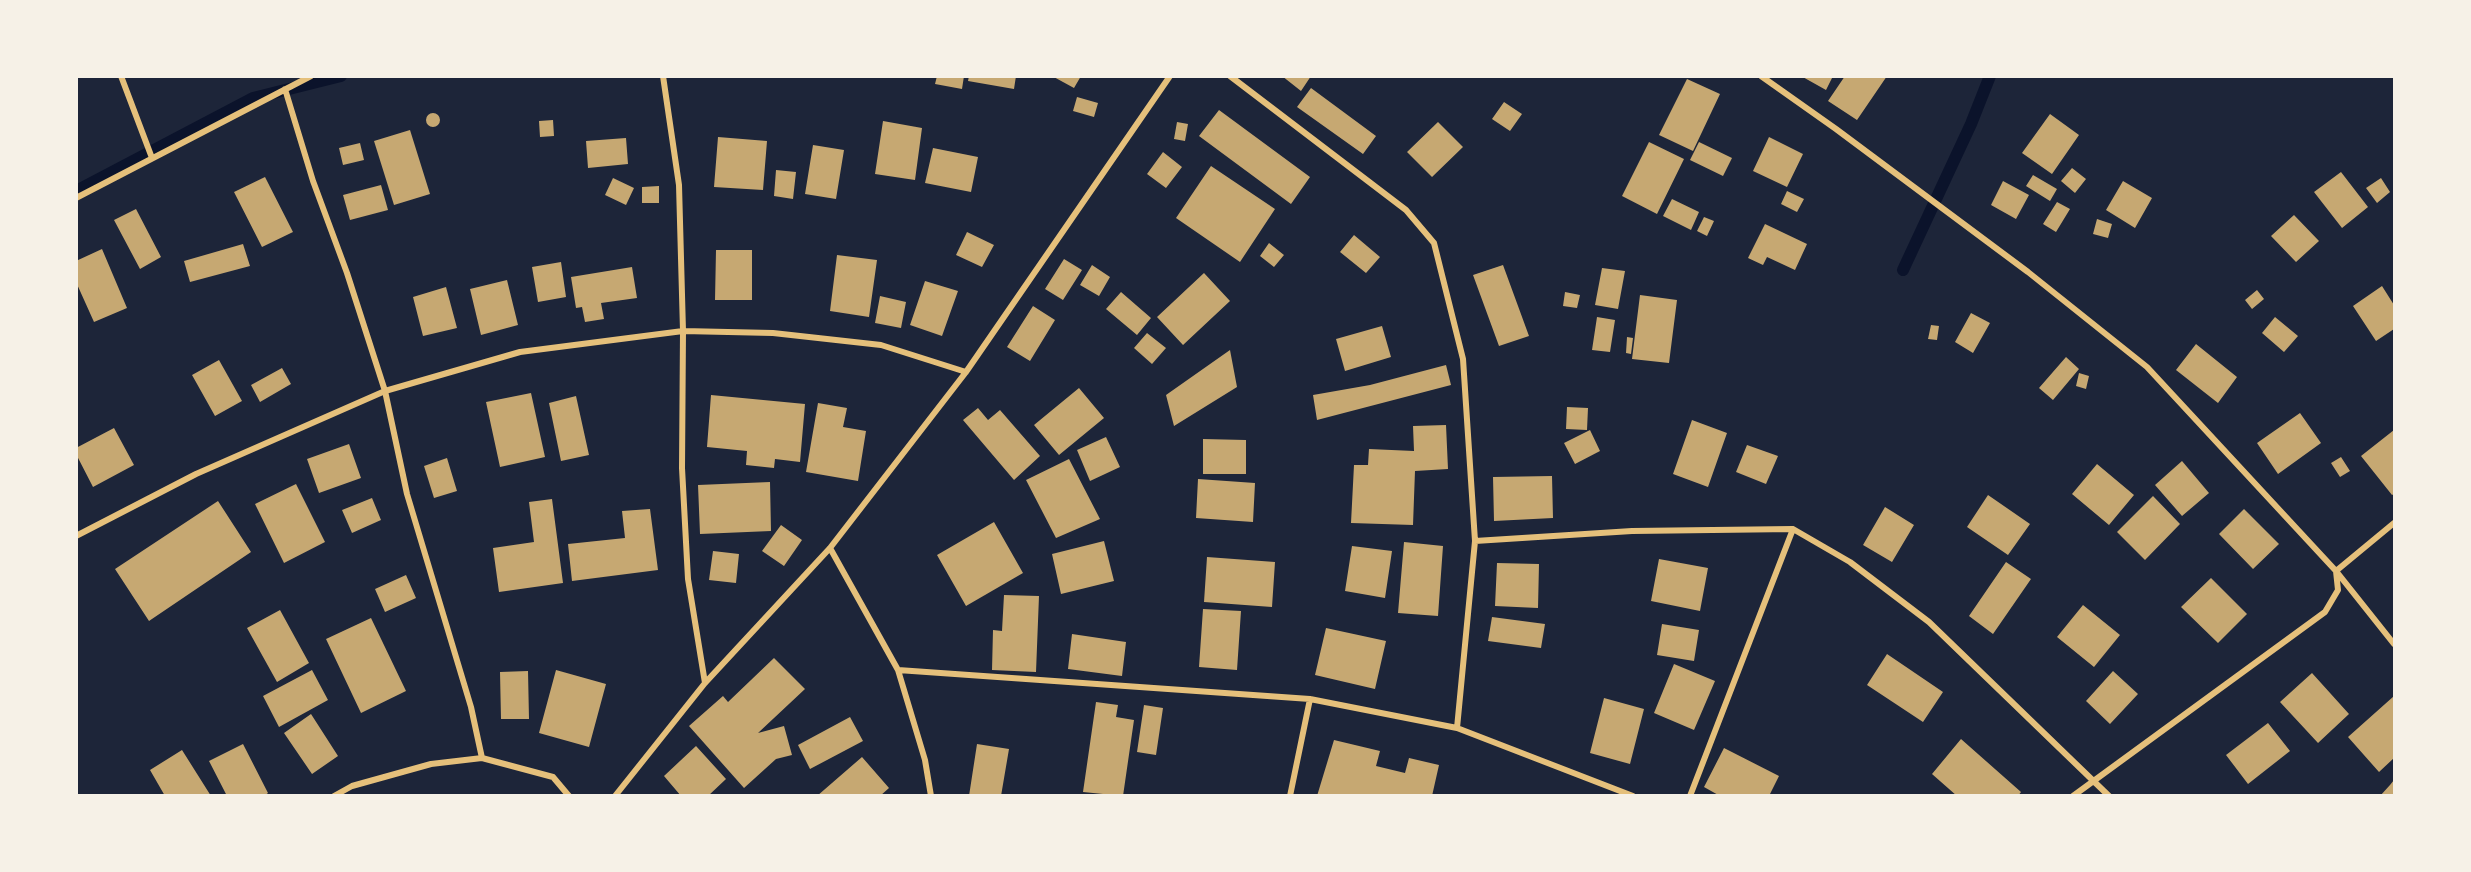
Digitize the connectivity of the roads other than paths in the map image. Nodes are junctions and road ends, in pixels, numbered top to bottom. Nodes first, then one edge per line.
1 (121, 76) edge
2 (310, 76) edge
3 (663, 76) edge
4 (1170, 76) edge
5 (1230, 76) edge
6 (1761, 76) edge
7 (285, 89) junction
8 (152, 158) junction
9 (76, 198) edge
10 (683, 331) junction
11 (966, 372) junction
12 (385, 391) junction
13 (2394, 523) edge
14 (1793, 528) junction
15 (76, 536) edge
16 (1475, 541) junction
17 (830, 548) junction
18 (2336, 571) junction
19 (2394, 644) edge
20 (898, 670) junction
21 (705, 683) junction
22 (1310, 699) junction
23 (1456, 728) junction
24 (482, 758) junction
25 (2093, 780) junction
26 (334, 795) edge
27 (570, 795) edge
28 (615, 795) edge
29 (931, 795) edge
30 (1290, 795) edge
31 (1633, 795) edge
32 (1690, 795) edge
33 (2073, 795) edge
34 (2109, 795) edge

1 - 8 street
2 - 7 street
3 - 10 street
4 - 11 street
5 - 16 street
6 - 18 street
7 - 8 street
7 - 12 street
8 - 9 street
10 - 11 street
10 - 12 street
10 - 21 street
11 - 17 street
12 - 15 street
12 - 24 street
13 - 18 street
14 - 16 street
14 - 25 street
14 - 32 street
16 - 23 street
17 - 20 street
17 - 21 street
18 - 19 street
18 - 25 street
20 - 22 street
20 - 29 street
21 - 28 street
22 - 23 street
22 - 30 street
23 - 31 street
24 - 26 street
24 - 27 street
25 - 33 street
25 - 34 street

